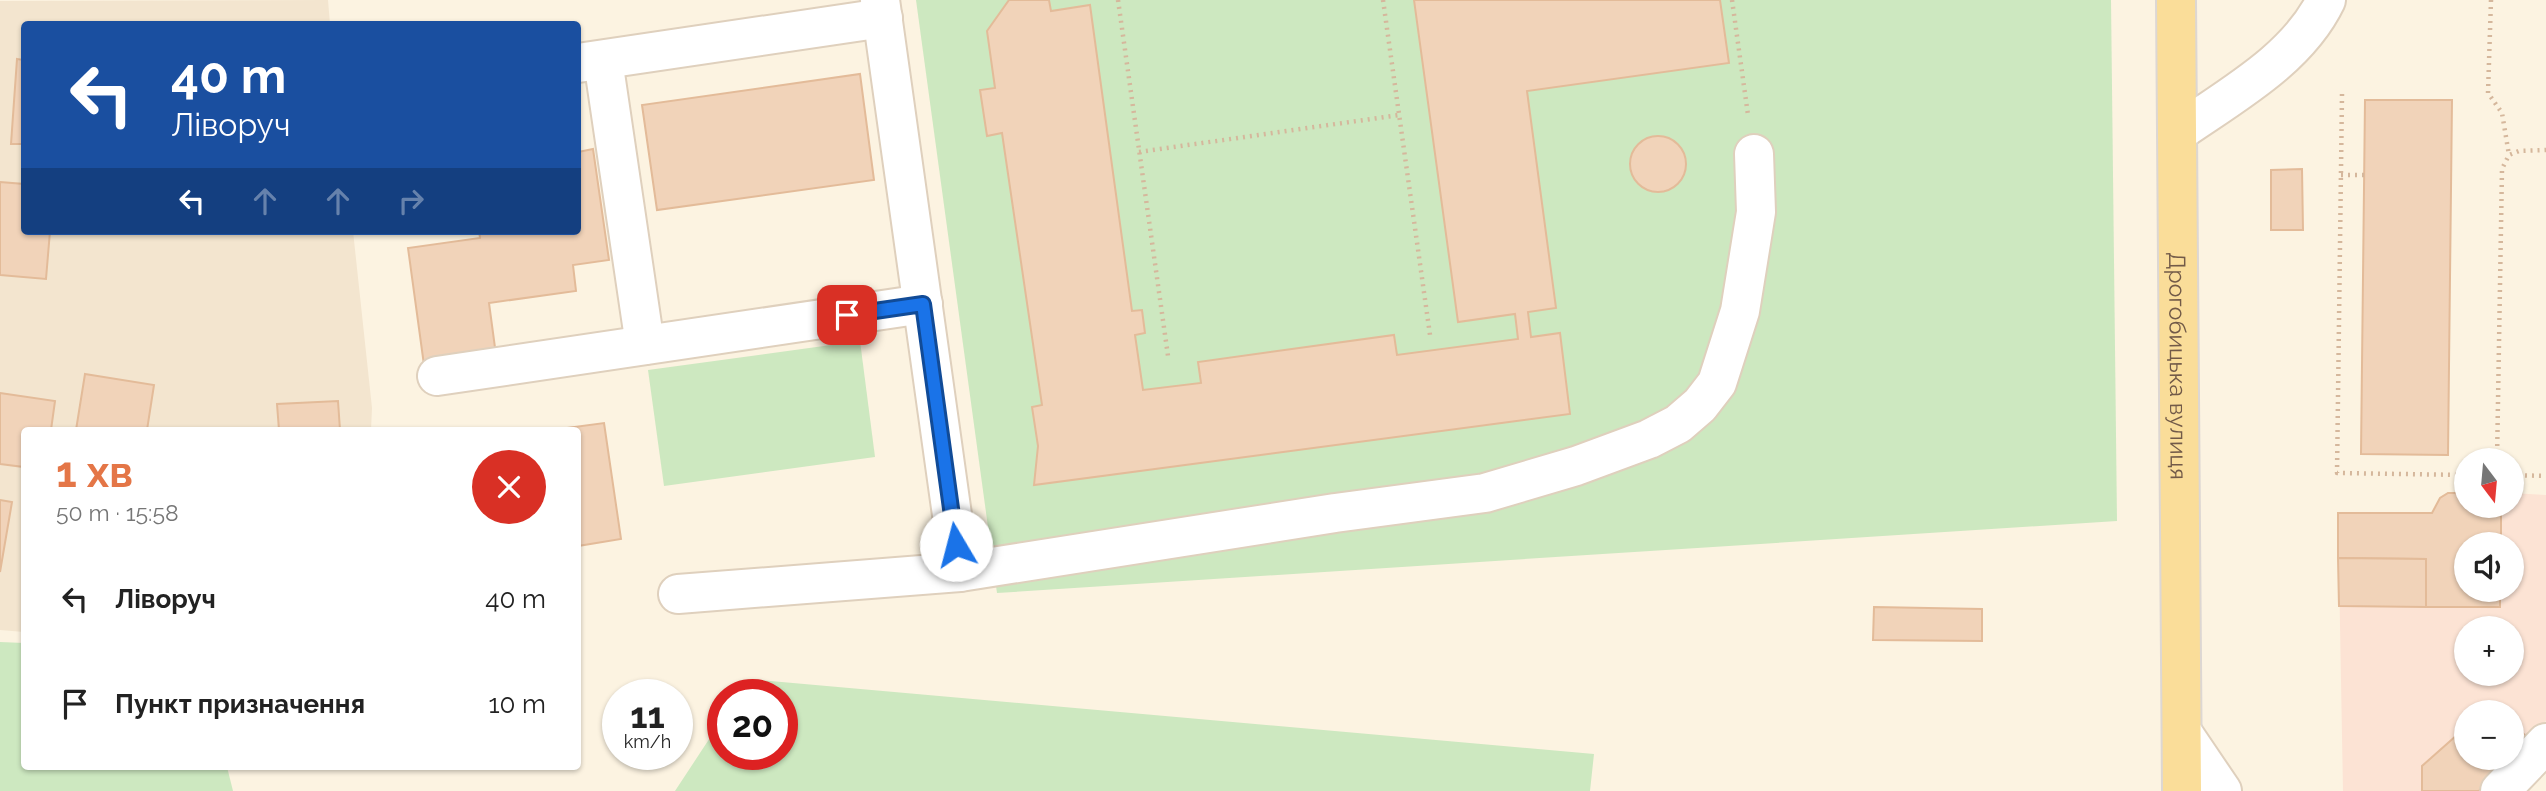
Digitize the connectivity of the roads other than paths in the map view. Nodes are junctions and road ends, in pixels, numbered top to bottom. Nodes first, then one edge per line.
1 (2176, 0) edge
2 (2326, 0) edge
3 (882, 9) edge
4 (590, 61) edge
5 (2177, 133) junction
6 (1754, 154) road end
7 (923, 304) junction
8 (645, 345) junction
9 (436, 376) dead end
10 (960, 572) junction
11 (677, 594) dead end
12 (2182, 732) junction
13 (2546, 743) edge
14 (2182, 791) edge
15 (2222, 791) edge
16 (2500, 791) edge

1 - 5 main road, Дрогобицька вулиця
2 - 5 lane
3 - 4 lane
3 - 7 lane
4 - 8 lane
5 - 12 main road, Дрогобицька вулиця
6 - 10 lane
7 - 8 lane
7 - 10 lane
8 - 9 lane
10 - 11 lane
12 - 14 main road, Дрогобицька вулиця
12 - 15 lane
13 - 16 lane

